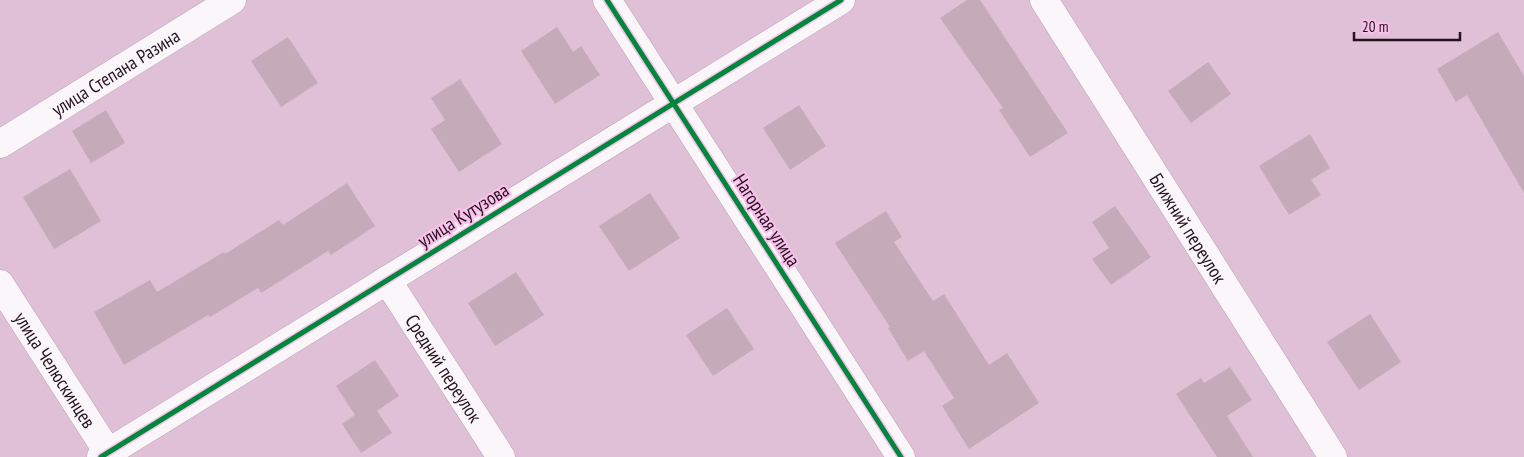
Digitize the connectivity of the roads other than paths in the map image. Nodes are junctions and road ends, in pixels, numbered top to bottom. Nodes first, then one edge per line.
1 (232, 0) edge
2 (607, 0) edge
3 (841, 0) edge
4 (1044, 0) edge
5 (674, 103) junction
6 (0, 144) edge
7 (387, 280) junction
8 (0, 284) edge
9 (107, 455) edge
10 (501, 457) edge
11 (901, 457) edge
12 (1333, 457) edge

1 - 6 street, улица Степана Разина
2 - 5 street, Нагорная улица
3 - 5 street, улица Кутузова
4 - 12 street, Ближний переулок
5 - 7 street, улица Кутузова
5 - 11 street, Нагорная улица
7 - 9 street, улица Кутузова
7 - 10 street, Средний переулок
8 - 9 street, улица Челюскинцев

